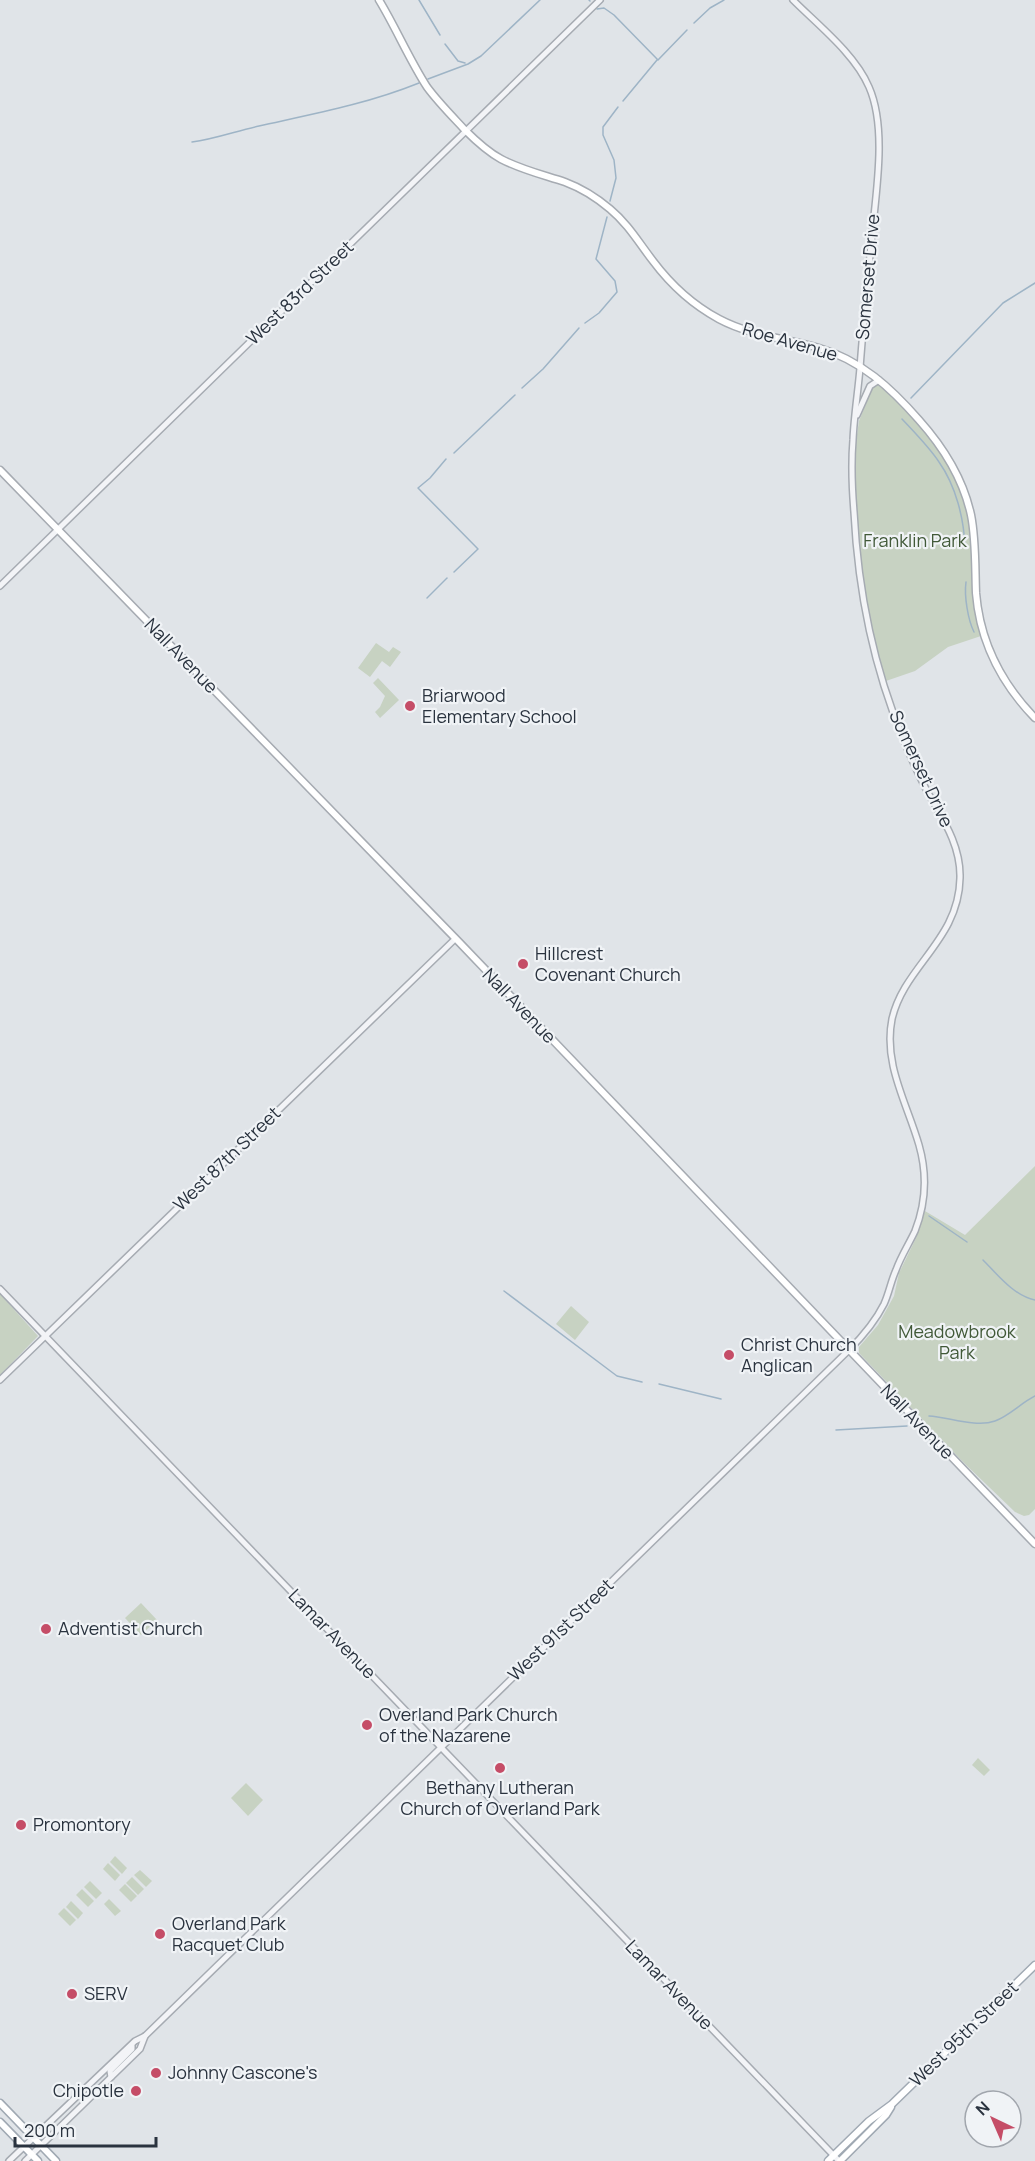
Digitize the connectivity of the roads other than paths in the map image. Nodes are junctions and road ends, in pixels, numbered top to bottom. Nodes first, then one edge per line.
1 (379, 0) edge
2 (600, 0) edge
3 (793, 0) edge
4 (466, 131) junction
5 (860, 366) junction
6 (879, 380) junction
7 (855, 422) junction
8 (0, 470) edge
9 (58, 530) junction
10 (0, 586) edge
11 (1035, 718) edge
12 (455, 939) junction
13 (0, 1289) edge
14 (45, 1336) junction
15 (849, 1350) junction
16 (0, 1380) edge
17 (1035, 1544) edge
18 (440, 1747) junction
19 (1035, 1965) edge
20 (145, 2036) junction
21 (132, 2044) junction
22 (104, 2070) junction
23 (111, 2077) junction
24 (90, 2098) junction
25 (0, 2103) edge
26 (892, 2104) junction
27 (0, 2122) edge
28 (34, 2138) junction
29 (41, 2145) junction
30 (24, 2147) junction
31 (32, 2154) junction
32 (834, 2155) junction
33 (9, 2161) edge
34 (25, 2161) edge
35 (38, 2161) edge
36 (56, 2161) edge
37 (828, 2161) edge
38 (840, 2161) edge

1 - 4 main road, Roe Avenue
2 - 4 street, West 83rd Street
3 - 5 street, Somerset Drive
4 - 5 main road, Roe Avenue
4 - 9 street, West 83rd Street
5 - 6 main road, Roe Avenue
5 - 7 street, Somerset Drive
6 - 7 street
6 - 11 main road, Roe Avenue
7 - 15 street, Somerset Drive
8 - 9 main road, Nall Avenue
9 - 10 street, West 83rd Street
9 - 12 main road, Nall Avenue
12 - 14 street, West 87th Street
12 - 15 main road, Nall Avenue
13 - 14 street, Lamar Avenue
14 - 16 street, West 87th Street
14 - 18 street, Lamar Avenue
15 - 17 main road, Nall Avenue
15 - 18 street, West 91st Street
18 - 20 street, West 91st Street
18 - 32 street, Lamar Avenue
19 - 26 main road, West 95th Street
20 - 21 street, West 91st Street
20 - 23 street, West 91st Street
21 - 22 street, West 91st Street
21 - 23 street
22 - 24 street
22 - 28 street, West 91st Street
23 - 24 street, West 91st Street
24 - 29 street, West 91st Street
25 - 28 main road
26 - 32 main road, West 95th Street
26 - 38 main road, West 95th Street
27 - 30 main road
28 - 29 main road
28 - 30 street, West 91st Street
29 - 31 street, West 91st Street
29 - 36 main road
30 - 31 main road
30 - 33 street, West 91st Street
31 - 34 street, West 91st Street
31 - 35 main road
32 - 37 main road, West 95th Street
32 - 38 street, Lamar Avenue

